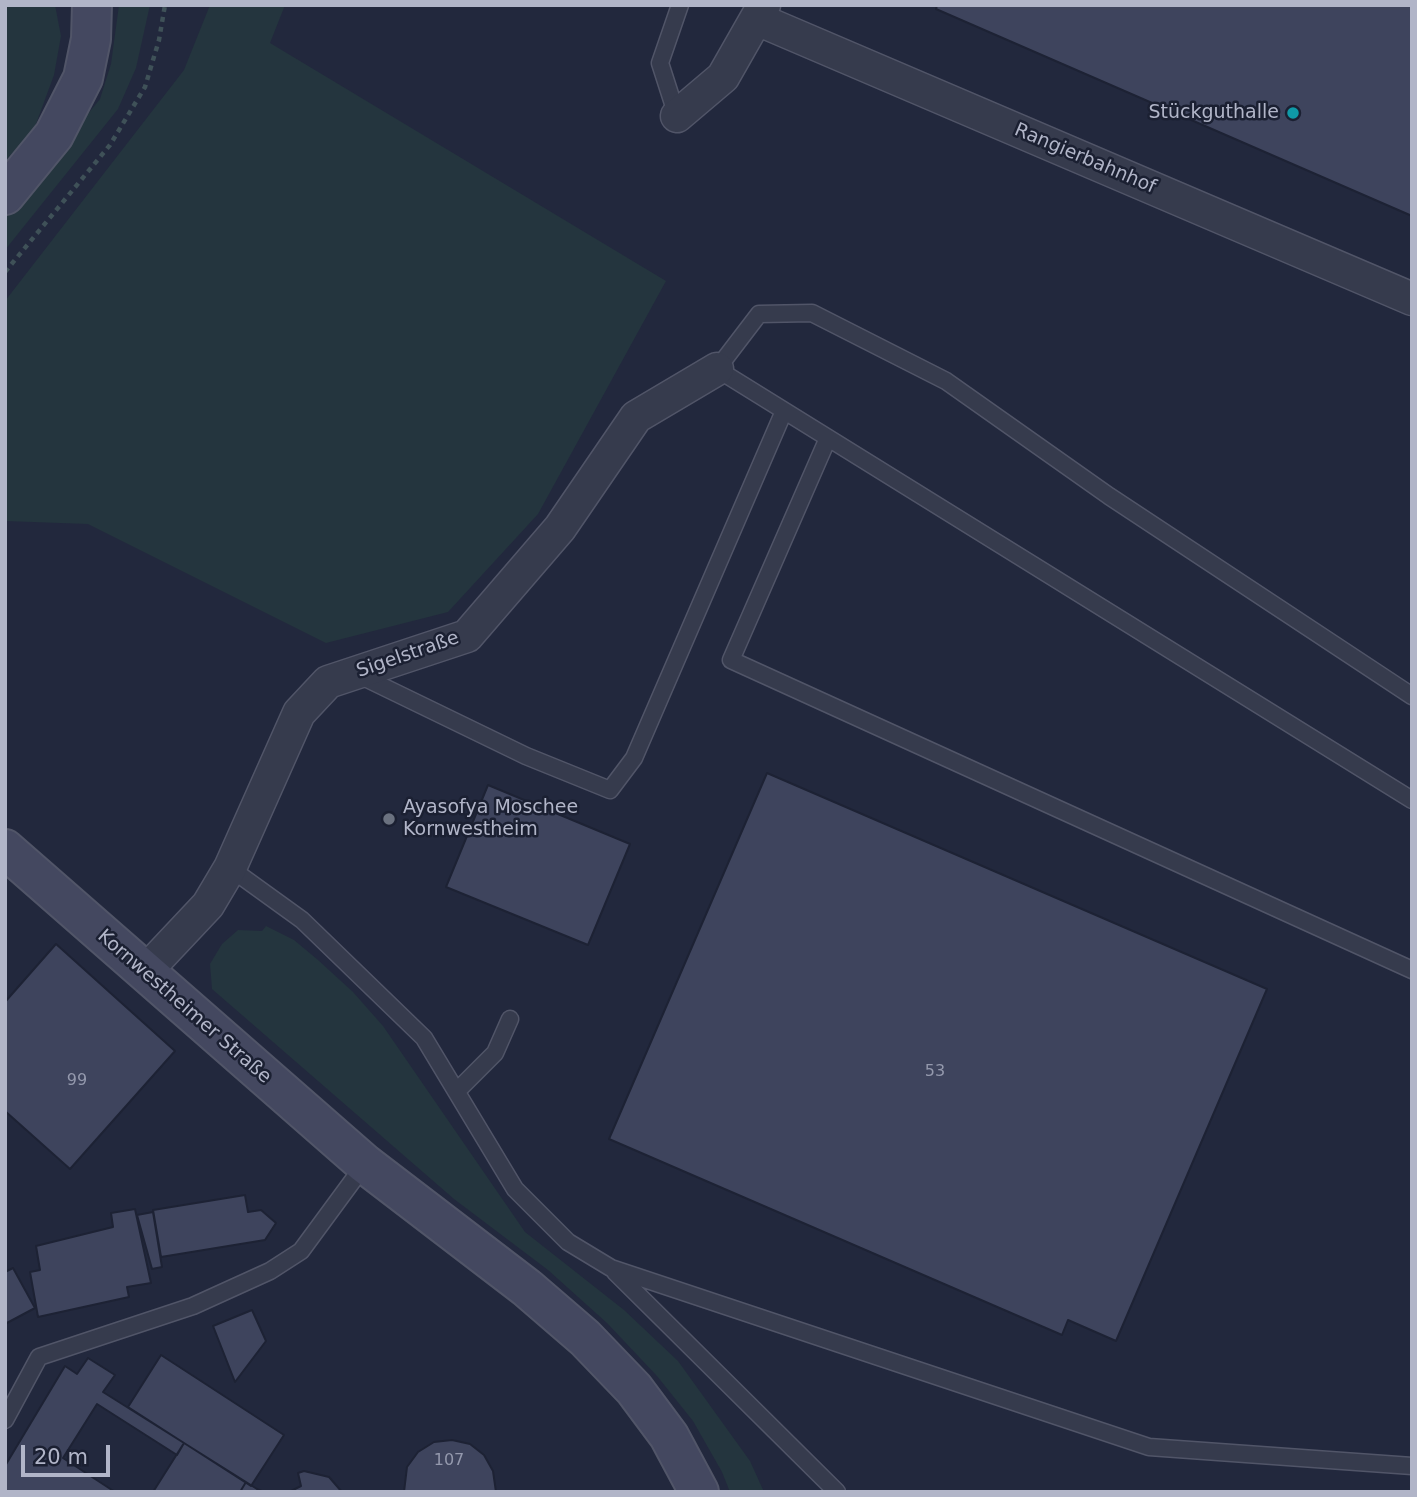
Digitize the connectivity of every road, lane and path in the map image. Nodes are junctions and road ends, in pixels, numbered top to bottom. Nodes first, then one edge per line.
1 (92, 5) edge
2 (164, 5) edge
3 (680, 5) edge
4 (761, 12) edge
5 (677, 116) joint
6 (5, 195) edge
7 (5, 272) edge
8 (1412, 299) edge
9 (717, 369) junction
10 (784, 411) junction
11 (828, 438) junction
12 (355, 673) junction
13 (1412, 696) edge
14 (1412, 800) edge
15 (5, 849) edge
16 (230, 868) junction
17 (1412, 970) edge
18 (144, 973) junction
19 (510, 1019) dead end
20 (457, 1091) junction
21 (365, 1164) junction
22 (611, 1268) junction
23 (5, 1420) edge
24 (1412, 1466) edge
25 (699, 1492) edge
26 (837, 1492) edge

1 - 6 main road
2 - 7 path
3 - 5 lane
4 - 5 street, Rangierbahnhof
4 - 8 street, Rangierbahnhof
9 - 10 lane
9 - 12 street, Sigelstraße
9 - 13 lane
10 - 11 lane
10 - 12 lane
11 - 14 lane
11 - 17 lane
12 - 16 street, Sigelstraße
15 - 18 main road, Kornwestheimer Straße
16 - 18 street, Sigelstraße
16 - 20 lane
18 - 21 main road, Kornwestheimer Straße
19 - 20 lane
20 - 22 lane
21 - 23 lane
21 - 25 main road, Kornwestheimer Straße
22 - 24 lane
22 - 26 lane

